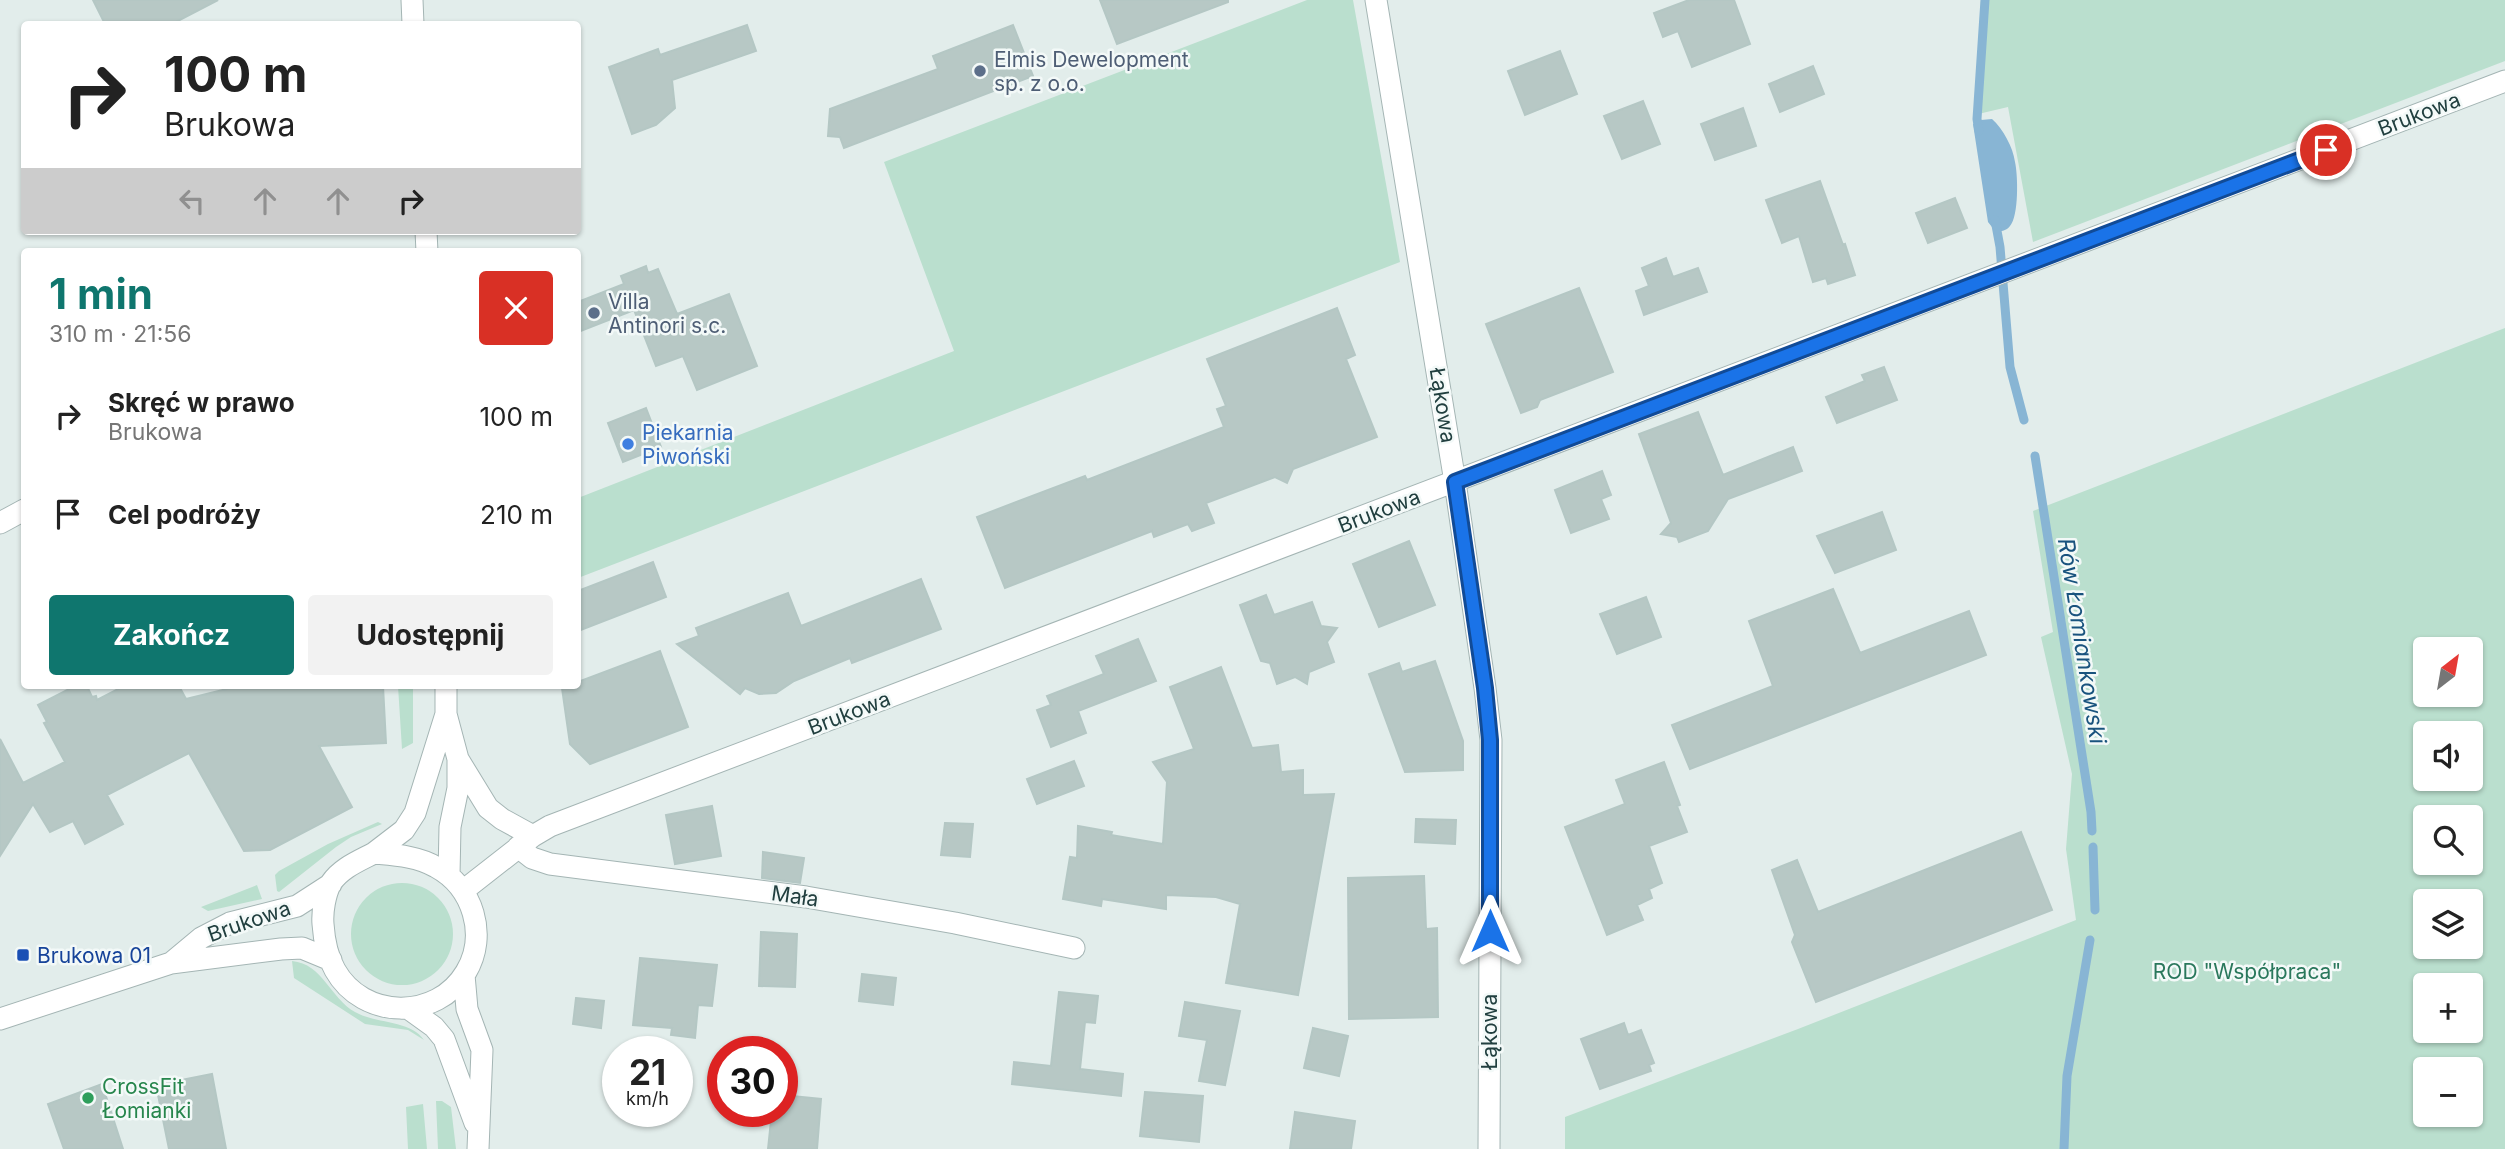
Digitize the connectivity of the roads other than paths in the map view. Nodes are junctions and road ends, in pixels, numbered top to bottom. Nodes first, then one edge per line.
1 (411, 0) edge
2 (1376, 0) edge
3 (413, 21) edge
4 (2505, 81) edge
5 (1455, 482) junction
6 (21, 512) edge
7 (0, 523) edge
8 (446, 689) edge
9 (446, 713) junction
10 (458, 759) junction
11 (526, 841) junction
12 (374, 853) junction
13 (456, 883) junction
14 (331, 884) junction
15 (1074, 948) dead end
16 (331, 960) junction
17 (171, 962) junction
18 (464, 975) junction
19 (409, 1009) junction
20 (0, 1019) edge
21 (478, 1140) edge
22 (1489, 1149) edge

1 - 3 street
2 - 5 street, Łąkowa
4 - 5 street, Brukowa
5 - 11 street, Brukowa
5 - 22 street, Łąkowa
6 - 7 street
8 - 9 street
9 - 10 street
9 - 12 street
10 - 11 street, Mała
10 - 13 street
11 - 13 street, Brukowa
11 - 15 street, Mała
12 - 13 street
12 - 14 street
13 - 18 street
14 - 16 street
14 - 17 street, Brukowa
16 - 17 street, Brukowa
16 - 19 street
17 - 20 street, Brukowa
18 - 19 street
18 - 21 street
19 - 21 street

